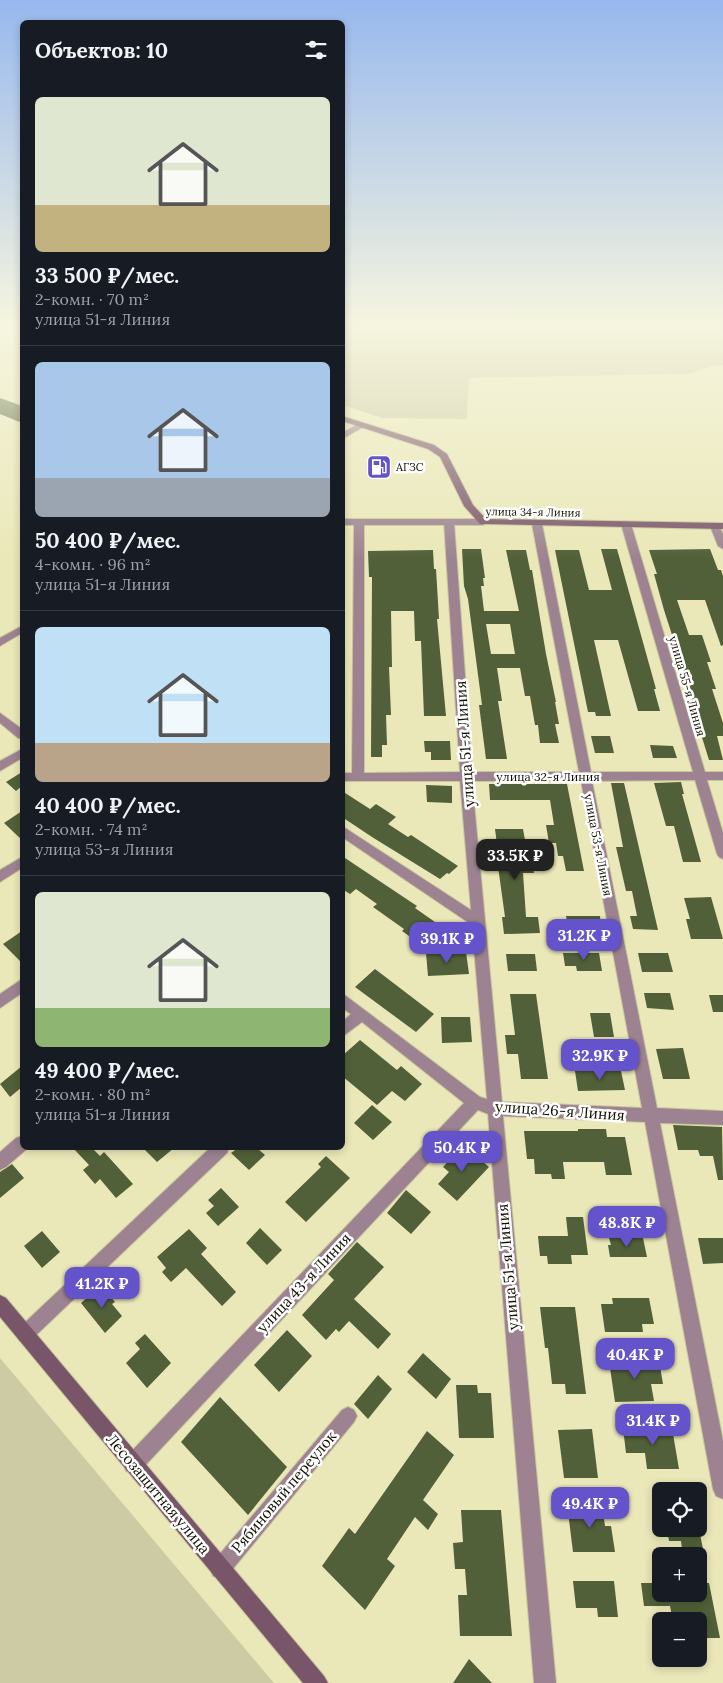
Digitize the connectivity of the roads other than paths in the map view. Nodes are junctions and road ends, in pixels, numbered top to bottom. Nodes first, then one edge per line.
1 (345, 419) edge
2 (363, 425) junction
3 (345, 435) edge
4 (345, 522) edge
5 (359, 522) junction
6 (449, 522) junction
7 (483, 522) junction
8 (537, 524) junction
9 (626, 524) junction
10 (719, 526) edge
11 (723, 546) edge
12 (20, 630) edge
13 (0, 643) edge
14 (0, 717) edge
15 (20, 733) edge
16 (20, 754) edge
17 (0, 767) edge
18 (466, 776) junction
19 (699, 776) junction
20 (723, 776) edge
21 (345, 777) edge
22 (585, 777) junction
23 (358, 778) junction
24 (345, 832) edge
25 (723, 854) edge
26 (20, 863) edge
27 (0, 877) edge
28 (480, 923) junction
29 (20, 987) edge
30 (345, 1001) edge
31 (0, 1002) edge
32 (361, 1014) junction
33 (345, 1028) edge
34 (475, 1102) junction
35 (494, 1109) junction
36 (651, 1116) junction
37 (723, 1118) edge
38 (20, 1145) edge
39 (219, 1150) edge
40 (0, 1162) edge
41 (0, 1304) edge
42 (25, 1334) junction
43 (348, 1416) dead end
44 (133, 1464) junction
45 (723, 1490) edge
46 (220, 1568) junction
47 (317, 1683) edge
48 (545, 1683) edge

1 - 2 main road
2 - 3 street
2 - 7 main road
4 - 5 street, улица 34-я Линия
5 - 6 street, улица 34-я Линия
5 - 23 street
6 - 7 street, улица 34-я Линия
6 - 18 street, улица 51-я Линия
7 - 8 main road, улица 34-я Линия
8 - 9 main road, улица 34-я Линия
8 - 22 street, улица 53-я Линия
9 - 10 main road, улица 34-я Линия
9 - 19 street, улица 55-я Линия
10 - 11 street
12 - 13 street
14 - 15 street
16 - 17 street
18 - 22 street, улица 32-я Линия
18 - 23 street, улица 32-я Линия
18 - 28 street, улица 51-я Линия
19 - 20 street, улица 32-я Линия
19 - 22 street, улица 32-я Линия
19 - 25 street, улица 55-я Линия
21 - 23 street, улица 32-я Линия
22 - 36 street, улица 53-я Линия
24 - 28 street
26 - 27 street
28 - 35 street, улица 51-я Линия
29 - 31 street
30 - 32 street, улица 26-я Линия
32 - 33 street
32 - 34 street, улица 26-я Линия
34 - 35 street, улица 26-я Линия
34 - 44 street, улица 43-я Линия
35 - 36 street, улица 26-я Линия
35 - 48 street, улица 51-я Линия
36 - 37 street, улица 26-я Линия
36 - 45 street, улица 53-я Линия
38 - 40 street
39 - 42 street
41 - 42 main road, Лесозащитная улица
42 - 44 main road, Лесозащитная улица
43 - 46 street, Рябиновый переулок
44 - 46 main road, Лесозащитная улица
46 - 47 main road, Лесозащитная улица

